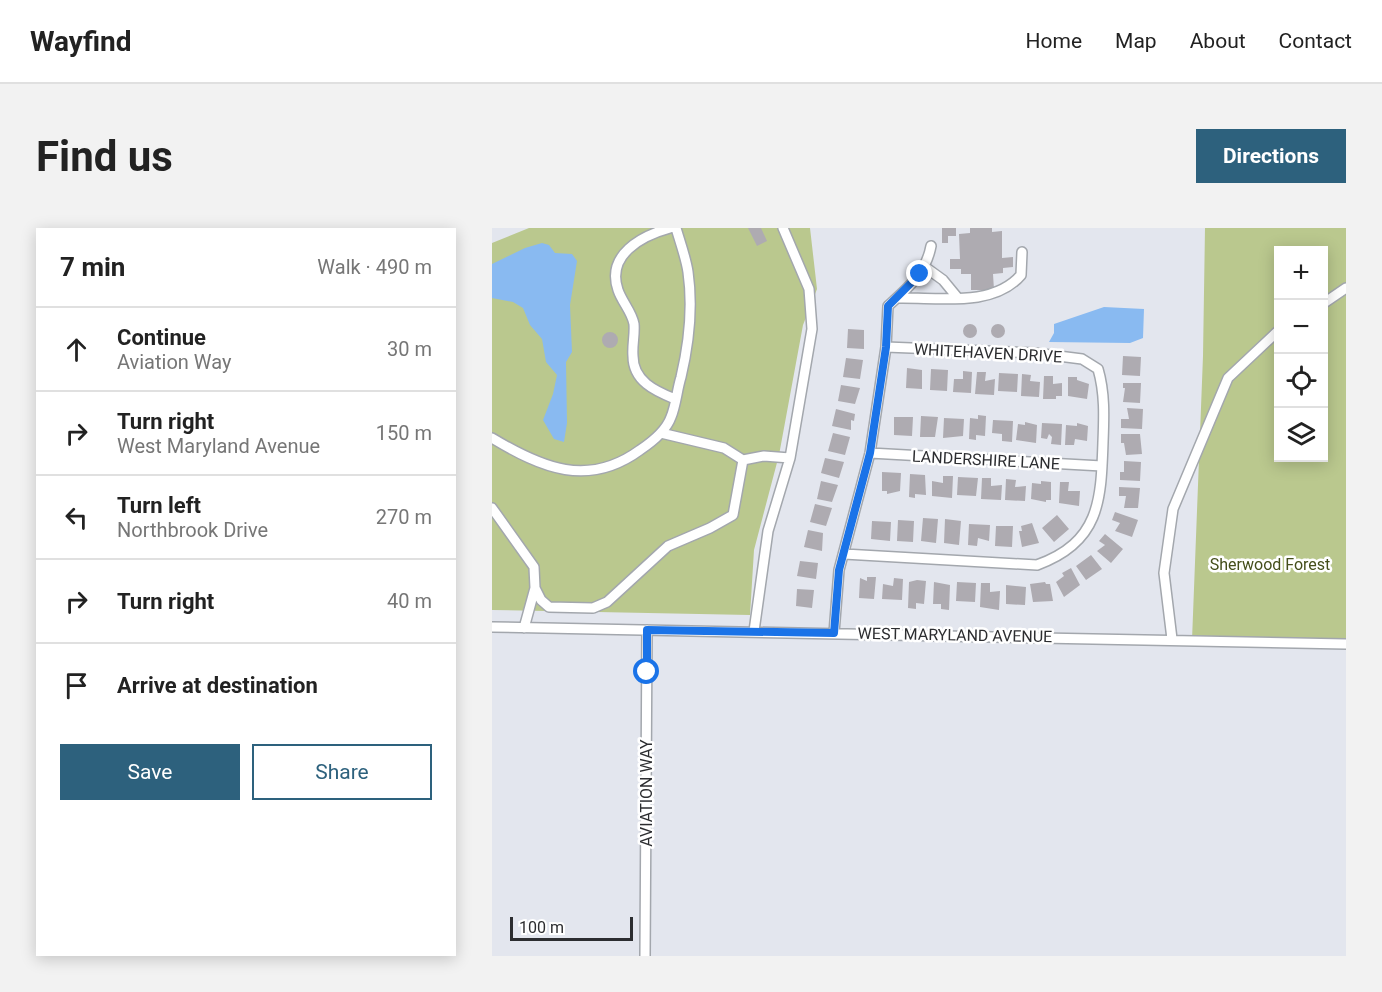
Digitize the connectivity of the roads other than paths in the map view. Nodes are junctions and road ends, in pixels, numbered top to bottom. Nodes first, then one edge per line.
1 (670, 228) edge
2 (676, 228) edge
3 (783, 228) edge
4 (931, 246) dead end
5 (1022, 252) dead end
6 (925, 267) junction
7 (1346, 288) edge
8 (957, 297) junction
9 (898, 298) junction
10 (1328, 300) edge
11 (1274, 335) edge
12 (886, 347) junction
13 (675, 399) junction
14 (661, 433) junction
15 (492, 438) edge
16 (870, 453) junction
17 (790, 458) junction
18 (743, 460) junction
19 (1102, 466) junction
20 (492, 508) edge
21 (844, 554) junction
22 (535, 588) junction
23 (492, 627) edge
24 (524, 628) junction
25 (647, 630) junction
26 (754, 631) junction
27 (834, 633) junction
28 (1172, 639) junction
29 (1346, 644) edge
30 (645, 956) edge

1 - 13 street
2 - 13 street
3 - 17 street
4 - 6 street
5 - 8 street
6 - 8 street
6 - 9 street
7 - 10 street
8 - 9 street
9 - 12 street
11 - 28 street
12 - 16 street
12 - 19 street, WHITEHAVEN DRIVE
13 - 14 street
14 - 15 street
14 - 18 street
16 - 19 street, LANDERSHIRE LANE
16 - 21 street
17 - 18 street
17 - 26 street
18 - 22 street
19 - 21 street, WHITEHAVEN DRIVE
20 - 22 street
21 - 27 street
22 - 24 street
23 - 24 street, WEST MARYLAND AVENUE
24 - 25 street, WEST MARYLAND AVENUE
25 - 26 street, WEST MARYLAND AVENUE
25 - 30 street, AVIATION WAY
26 - 27 street, WEST MARYLAND AVENUE
27 - 28 street, WEST MARYLAND AVENUE
28 - 29 street, WEST MARYLAND AVENUE

